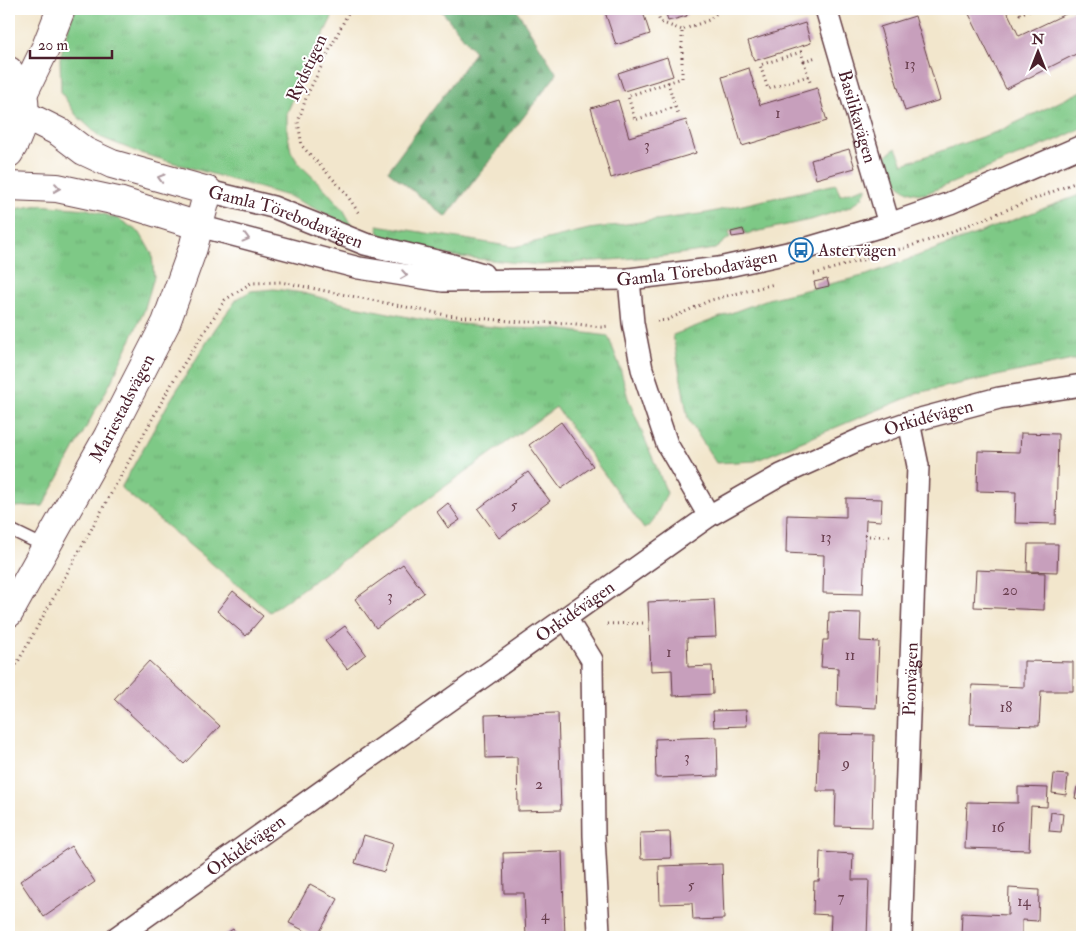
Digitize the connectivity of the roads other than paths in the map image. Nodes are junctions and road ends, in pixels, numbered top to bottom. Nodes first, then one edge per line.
1 (61, 9) edge
2 (826, 9) edge
3 (9, 71) edge
4 (23, 104) junction
5 (1082, 146) edge
6 (9, 153) edge
7 (9, 186) edge
8 (208, 191) junction
9 (889, 224) junction
10 (199, 226) junction
11 (629, 279) junction
12 (502, 280) junction
13 (1082, 385) edge
14 (909, 422) junction
15 (709, 516) junction
16 (11, 534) edge
17 (46, 547) junction
18 (9, 613) edge
19 (566, 618) junction
20 (125, 935) edge
21 (600, 937) edge
22 (902, 937) edge

1 - 4 street
2 - 9 street, Basilikavägen
3 - 4 street
4 - 6 street
8 -> 4 street, Gamla Törebodavägen
5 - 9 street, Gamla Törebodavägen
7 -> 10 street, Gamla Törebodavägen
8 - 10 street, Mariestadsvägen
8 - 12 street, Gamla Törebodavägen
9 - 11 street, Gamla Törebodavägen
10 -> 12 street, Gamla Törebodavägen
10 - 17 street, Mariestadsvägen
11 - 12 street, Gamla Törebodavägen
11 - 15 street
13 - 14 street, Orkidévägen
14 - 15 street, Orkidévägen
14 - 22 street, Pionvägen
15 - 19 street, Orkidévägen
16 - 17 lane
17 - 18 street, Mariestadsvägen
19 - 20 street, Orkidévägen
19 - 21 street

